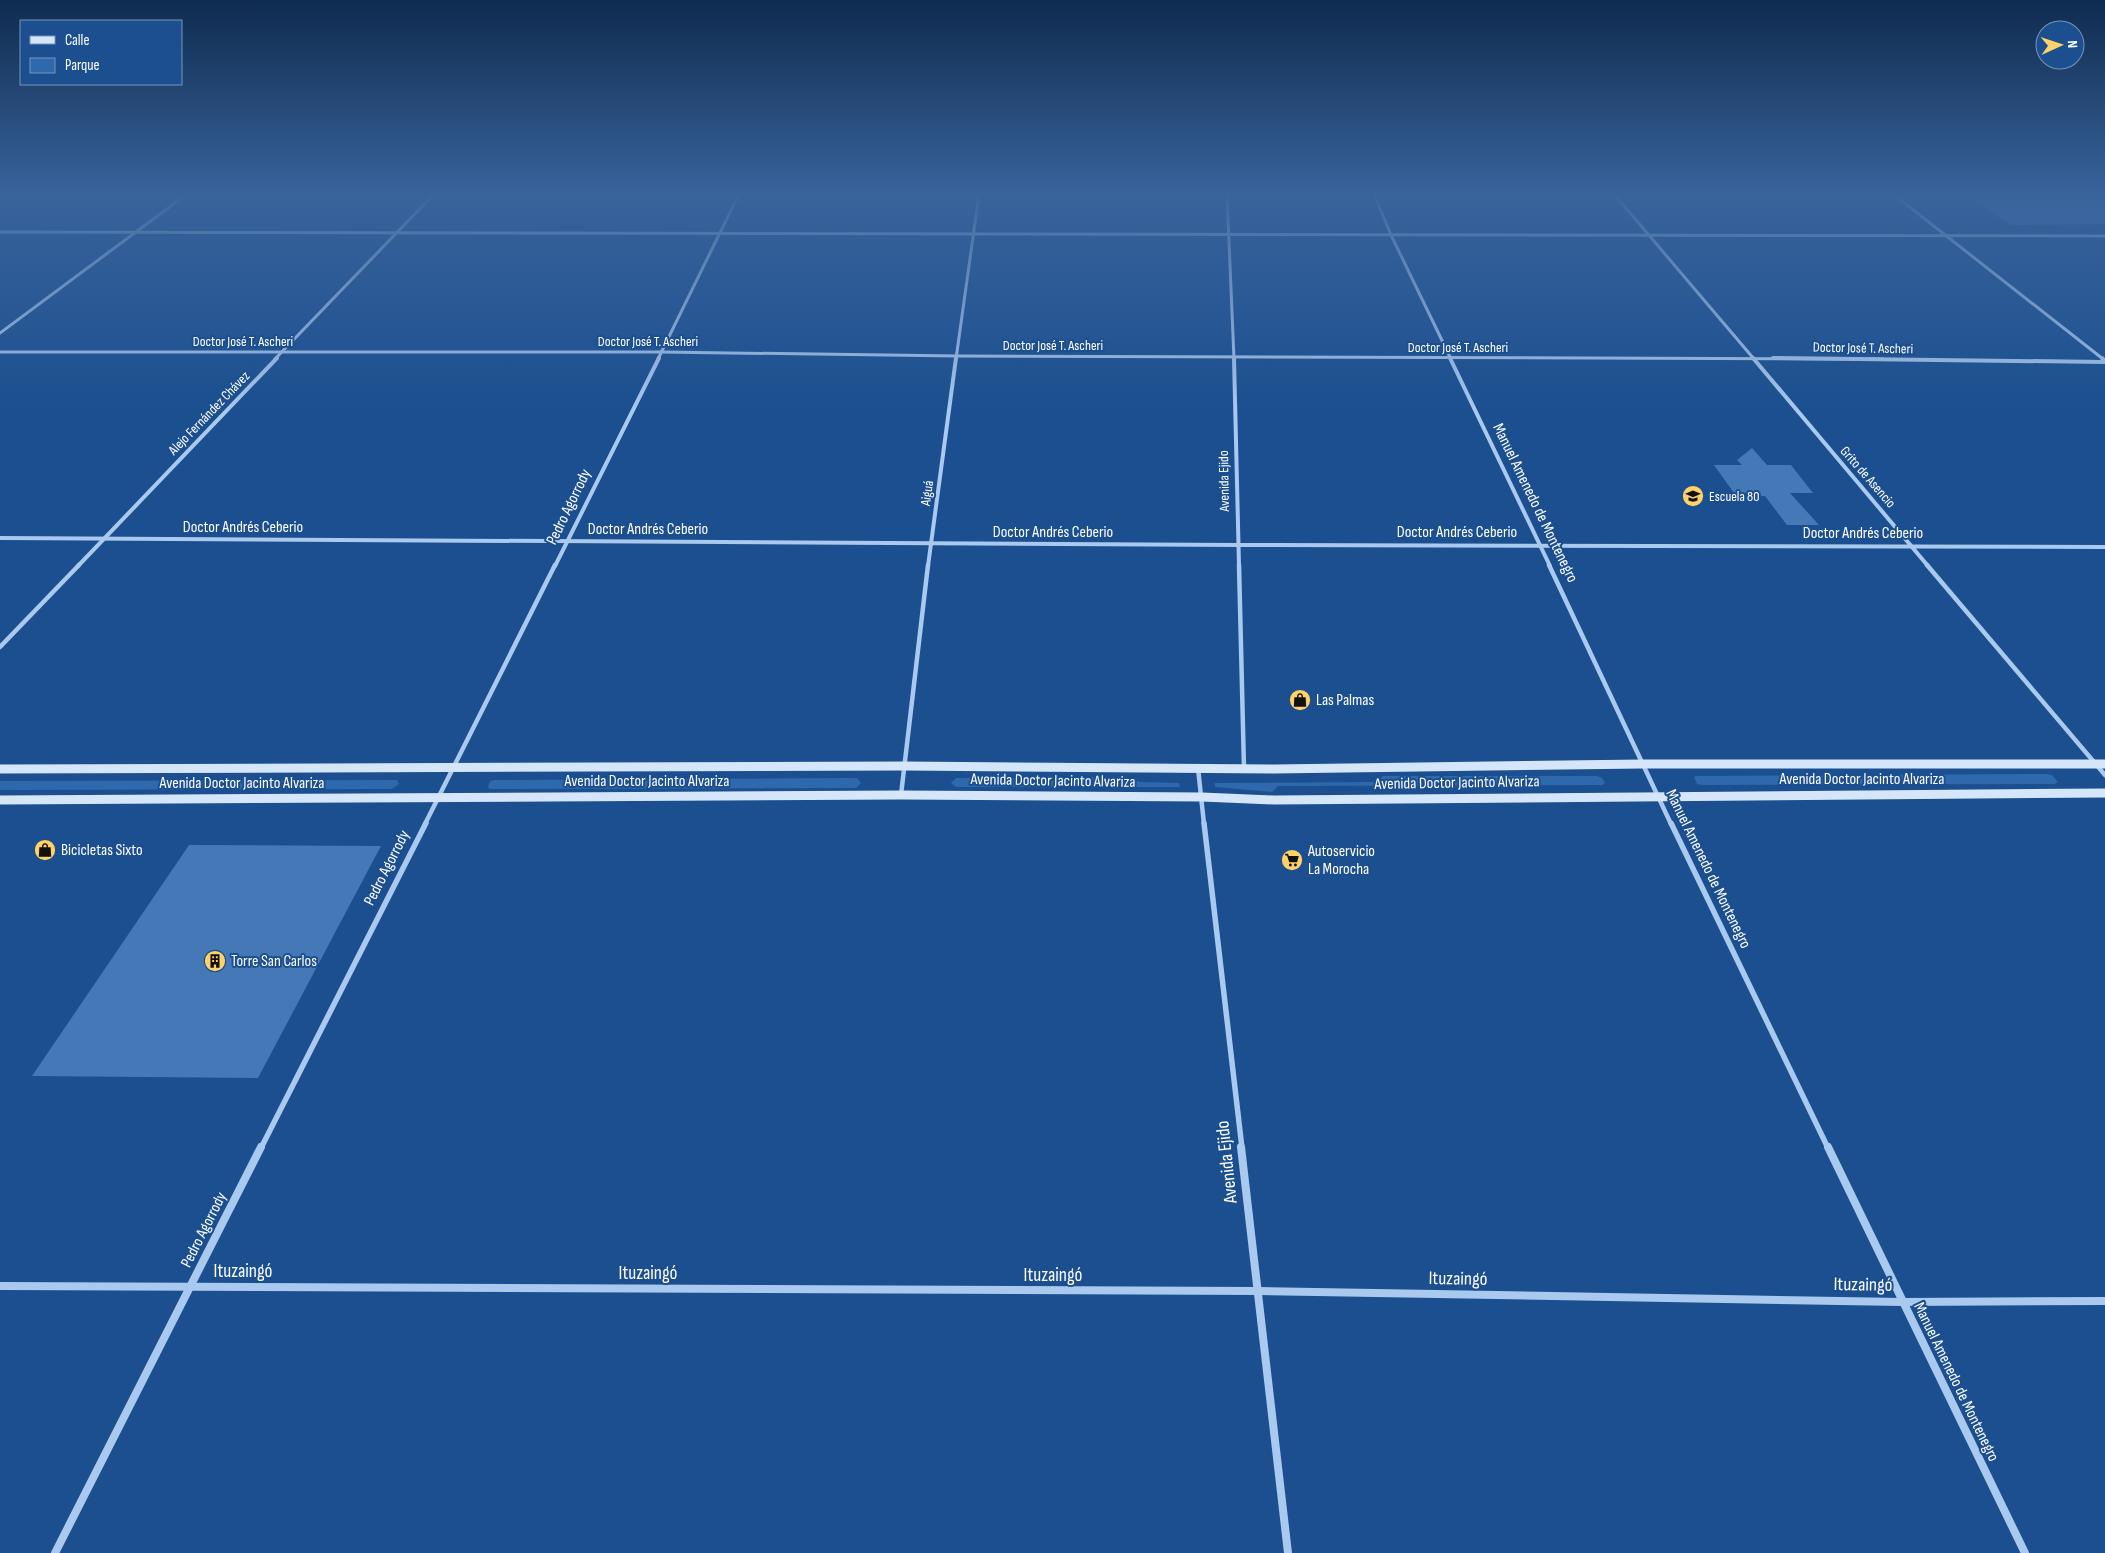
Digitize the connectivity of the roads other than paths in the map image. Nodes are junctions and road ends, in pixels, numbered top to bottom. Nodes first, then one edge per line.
1 (90, 266) edge
2 (365, 266) edge
3 (705, 266) edge
4 (970, 266) edge
5 (1230, 266) edge
6 (1406, 266) edge
7 (1674, 266) edge
8 (1986, 266) edge
9 (0, 333) edge
10 (0, 352) edge
11 (282, 352) junction
12 (662, 352) junction
13 (958, 356) junction
14 (1234, 357) junction
15 (1449, 358) junction
16 (1751, 358) junction
17 (2105, 361) edge
18 (0, 538) edge
19 (103, 539) junction
20 (568, 540) junction
21 (931, 543) junction
22 (1237, 545) junction
23 (1540, 545) junction
24 (1912, 546) junction
25 (2105, 547) edge
26 (0, 647) edge
27 (1642, 764) junction
28 (2100, 764) edge
29 (454, 766) junction
30 (904, 766) junction
31 (1198, 768) junction
32 (1244, 768) junction
33 (0, 769) edge
34 (2105, 775) edge
35 (2105, 793) edge
36 (901, 795) junction
37 (1657, 795) junction
38 (439, 797) junction
39 (1202, 797) junction
40 (0, 800) edge
41 (0, 1286) edge
42 (190, 1287) junction
43 (1258, 1291) junction
44 (2105, 1301) edge
45 (1902, 1302) junction
46 (56, 1553) edge
47 (1288, 1553) edge
48 (2025, 1553) edge

1 - 9 street
2 - 11 street, Alejo Fernández Chávez
3 - 12 street, Pedro Agorrody
4 - 13 street, Aiguá
5 - 14 street, Avenida Ejido
6 - 15 street, Manuel Amenedo de Montenegro
7 - 16 street, Grito de Asencio
8 - 17 street
10 - 11 street, Doctor José T. Ascheri
11 - 12 street, Doctor José T. Ascheri
11 - 19 street, Alejo Fernández Chávez
12 - 13 street, Doctor José T. Ascheri
12 - 20 street, Pedro Agorrody
13 - 14 street, Doctor José T. Ascheri
13 - 21 street, Aiguá
14 - 15 street, Doctor José T. Ascheri
14 - 22 street, Avenida Ejido
15 - 16 street, Doctor José T. Ascheri
15 - 23 street, Manuel Amenedo de Montenegro
16 - 17 street, Doctor José T. Ascheri
16 - 24 street, Grito de Asencio
18 - 19 street, Doctor Andrés Ceberio
19 - 20 street, Doctor Andrés Ceberio
19 - 26 street, Alejo Fernández Chávez
20 - 21 street, Doctor Andrés Ceberio
20 - 29 street, Pedro Agorrody
21 - 22 street, Doctor Andrés Ceberio
21 - 30 street, Aiguá
22 - 23 street, Doctor Andrés Ceberio
22 - 32 street, Avenida Ejido
23 - 24 street, Doctor Andrés Ceberio
23 - 27 street, Manuel Amenedo de Montenegro
24 - 25 street, Doctor Andrés Ceberio
24 - 28 street, Grito de Asencio
27 - 28 main road, Avenida Doctor Jacinto Alvariza
27 - 32 main road, Avenida Doctor Jacinto Alvariza
27 - 37 street, Manuel Amenedo de Montenegro
28 - 34 street, Grito de Asencio
29 - 30 main road, Avenida Doctor Jacinto Alvariza
29 - 33 main road, Avenida Doctor Jacinto Alvariza
29 - 38 street, Pedro Agorrody
30 - 31 main road, Avenida Doctor Jacinto Alvariza
30 - 36 street, Aiguá
31 - 32 main road, Avenida Doctor Jacinto Alvariza
31 - 39 street, Avenida Ejido
35 - 37 main road, Avenida Doctor Jacinto Alvariza
36 - 38 main road, Avenida Doctor Jacinto Alvariza
36 - 39 main road, Avenida Doctor Jacinto Alvariza
37 - 39 main road, Avenida Doctor Jacinto Alvariza
37 - 45 street, Manuel Amenedo de Montenegro
38 - 40 main road, Avenida Doctor Jacinto Alvariza
38 - 42 street, Pedro Agorrody
39 - 43 street, Avenida Ejido
41 - 42 street, Ituzaingó
42 - 43 street, Ituzaingó
42 - 46 street, Pedro Agorrody
43 - 45 street, Ituzaingó
43 - 47 street, Avenida Ejido
44 - 45 street, Ituzaingó
45 - 48 street, Manuel Amenedo de Montenegro

